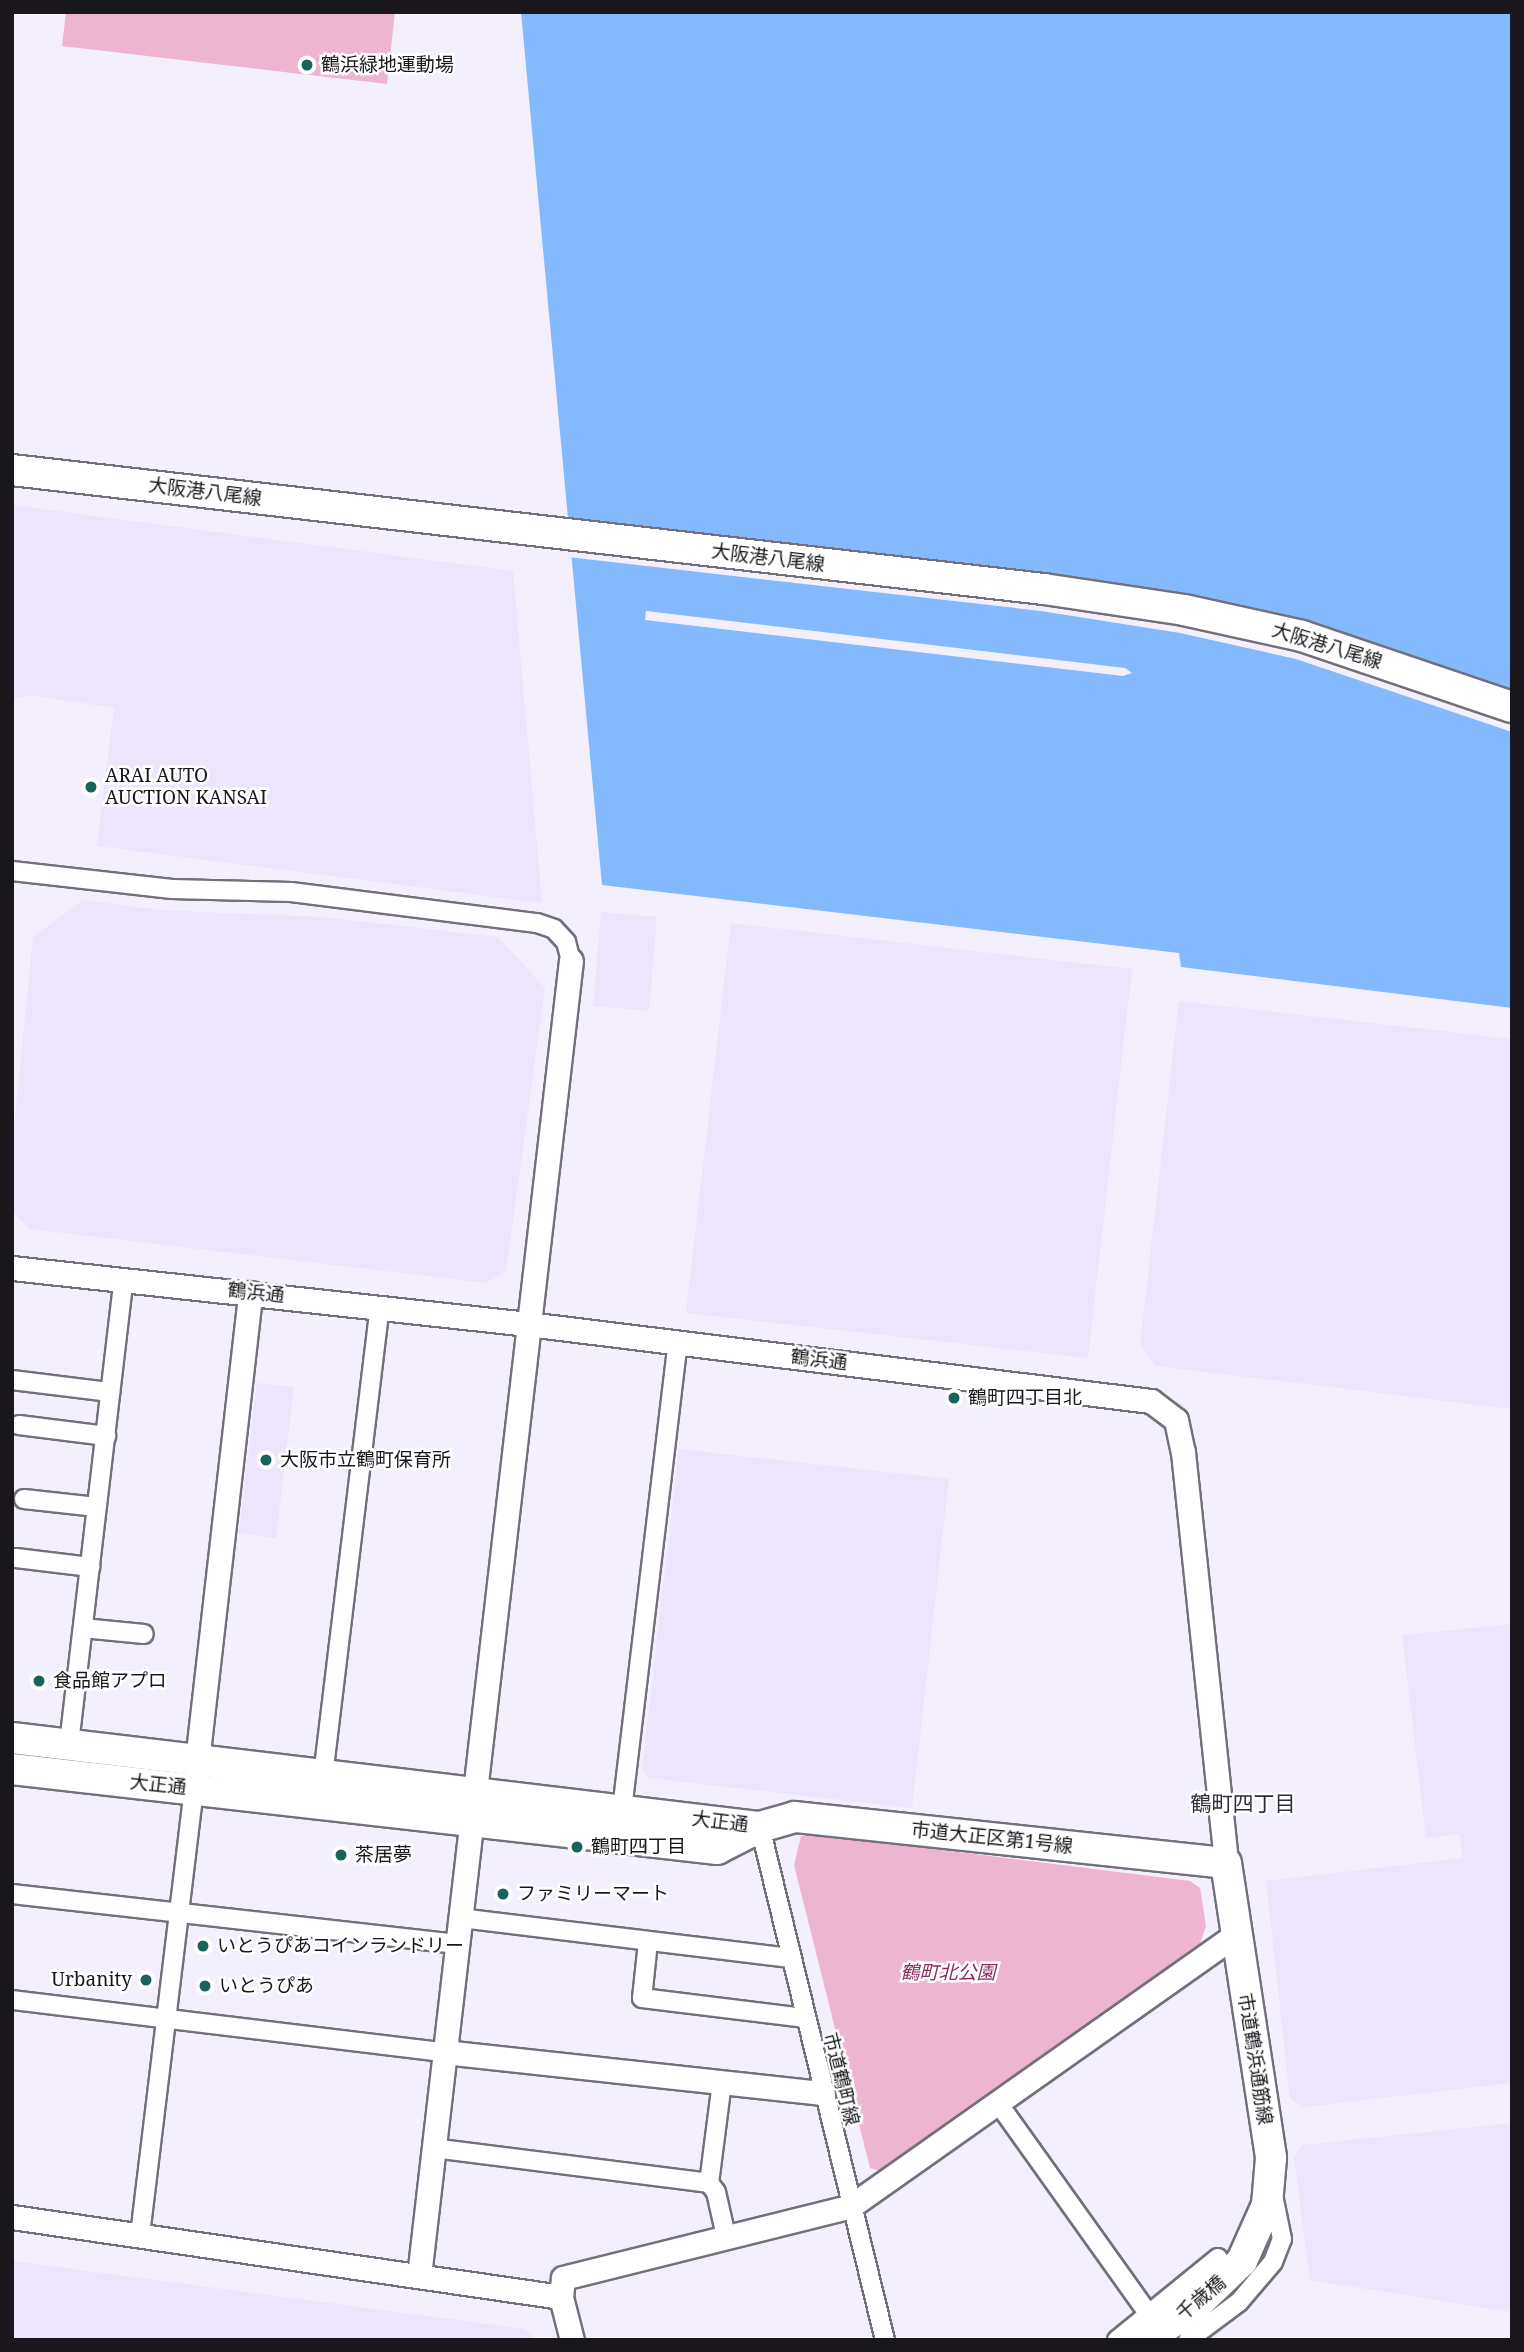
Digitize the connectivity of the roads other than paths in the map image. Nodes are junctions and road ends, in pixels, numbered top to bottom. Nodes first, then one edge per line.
1 (12, 470) edge
2 (1512, 707) edge
3 (12, 871) edge
4 (571, 961) joint
5 (12, 1268) edge
6 (124, 1279) junction
7 (250, 1293) junction
8 (380, 1307) junction
9 (528, 1324) junction
10 (678, 1343) junction
11 (12, 1380) edge
12 (110, 1392) junction
13 (19, 1425) dead end
14 (106, 1436) junction
15 (24, 1499) dead end
16 (97, 1507) junction
17 (16, 1559) dead end
18 (90, 1567) junction
19 (83, 1628) junction
20 (144, 1634) dead end
21 (12, 1738) edge
22 (69, 1744) junction
23 (12, 1769) edge
24 (195, 1775) junction
25 (323, 1776) junction
26 (473, 1807) junction
27 (622, 1810) junction
28 (760, 1827) junction
29 (1226, 1863) junction
30 (12, 1894) edge
31 (178, 1912) junction
32 (460, 1918) junction
33 (1235, 1935) junction
34 (648, 1942) junction
35 (457, 1944) junction
36 (790, 1958) junction
37 (12, 2000) edge
38 (166, 2017) junction
39 (804, 2018) junction
40 (444, 2052) junction
41 (722, 2082) junction
42 (823, 2093) junction
43 (998, 2104) junction
44 (433, 2148) junction
45 (1270, 2181) junction
46 (709, 2183) junction
47 (851, 2206) junction
48 (12, 2217) edge
49 (140, 2235) junction
50 (726, 2236) junction
51 (1248, 2251) joint
52 (1218, 2258) dead end
53 (419, 2276) junction
54 (561, 2297) junction
55 (1149, 2328) edge
56 (572, 2340) edge
57 (885, 2340) edge
58 (1117, 2340) edge
59 (1188, 2340) edge

1 - 2 main road, 大阪港八尾線
3 - 4 street
4 - 9 street
5 - 6 street, 鶴浜通
6 - 7 street, 鶴浜通
6 - 12 street
7 - 8 street, 鶴浜通
7 - 24 street
8 - 9 street, 鶴浜通
8 - 25 street
9 - 10 street, 鶴浜通
9 - 26 street
10 - 27 street
10 - 29 street, 鶴浜通
11 - 12 street
12 - 14 street
13 - 14 street
14 - 16 street
15 - 16 street
16 - 18 street
17 - 18 street
18 - 19 street
19 - 20 street
19 - 22 street
21 - 22 main road, 大正通
22 - 24 main road, 大正通
23 - 24 main road, 大正通
24 - 25 main road, 大正通
24 - 26 main road, 大正通
24 - 31 street
25 - 26 main road, 大正通
26 - 27 main road, 大正通
26 - 28 main road, 大正通
26 - 32 street
27 - 28 main road, 大正通
28 - 29 main road, 市道大正区第1号線
28 - 36 street, 市道鶴町線
29 - 33 main road, 市道鶴浜通筋線
30 - 31 street
31 - 35 street
31 - 38 street
32 - 34 street
32 - 35 street
33 - 43 street
33 - 45 main road, 市道鶴浜通筋線
34 - 36 street
34 - 39 street
35 - 40 street
36 - 39 street, 市道鶴町線
37 - 38 street
38 - 40 street
38 - 49 street
39 - 42 street, 市道鶴町線
40 - 41 street
40 - 44 street
41 - 42 street
41 - 46 street
42 - 47 street, 市道鶴町線
43 - 47 street
43 - 55 street
44 - 46 street
44 - 53 street
45 - 51 main road, 市道鶴浜通筋線
45 - 59 street
46 - 50 street
47 - 50 street
47 - 57 street, 市道鶴町線
48 - 49 street
49 - 53 street
50 - 54 street
51 - 55 main road, 千歳橋
52 - 55 street
53 - 54 street
54 - 56 street
55 - 58 street

